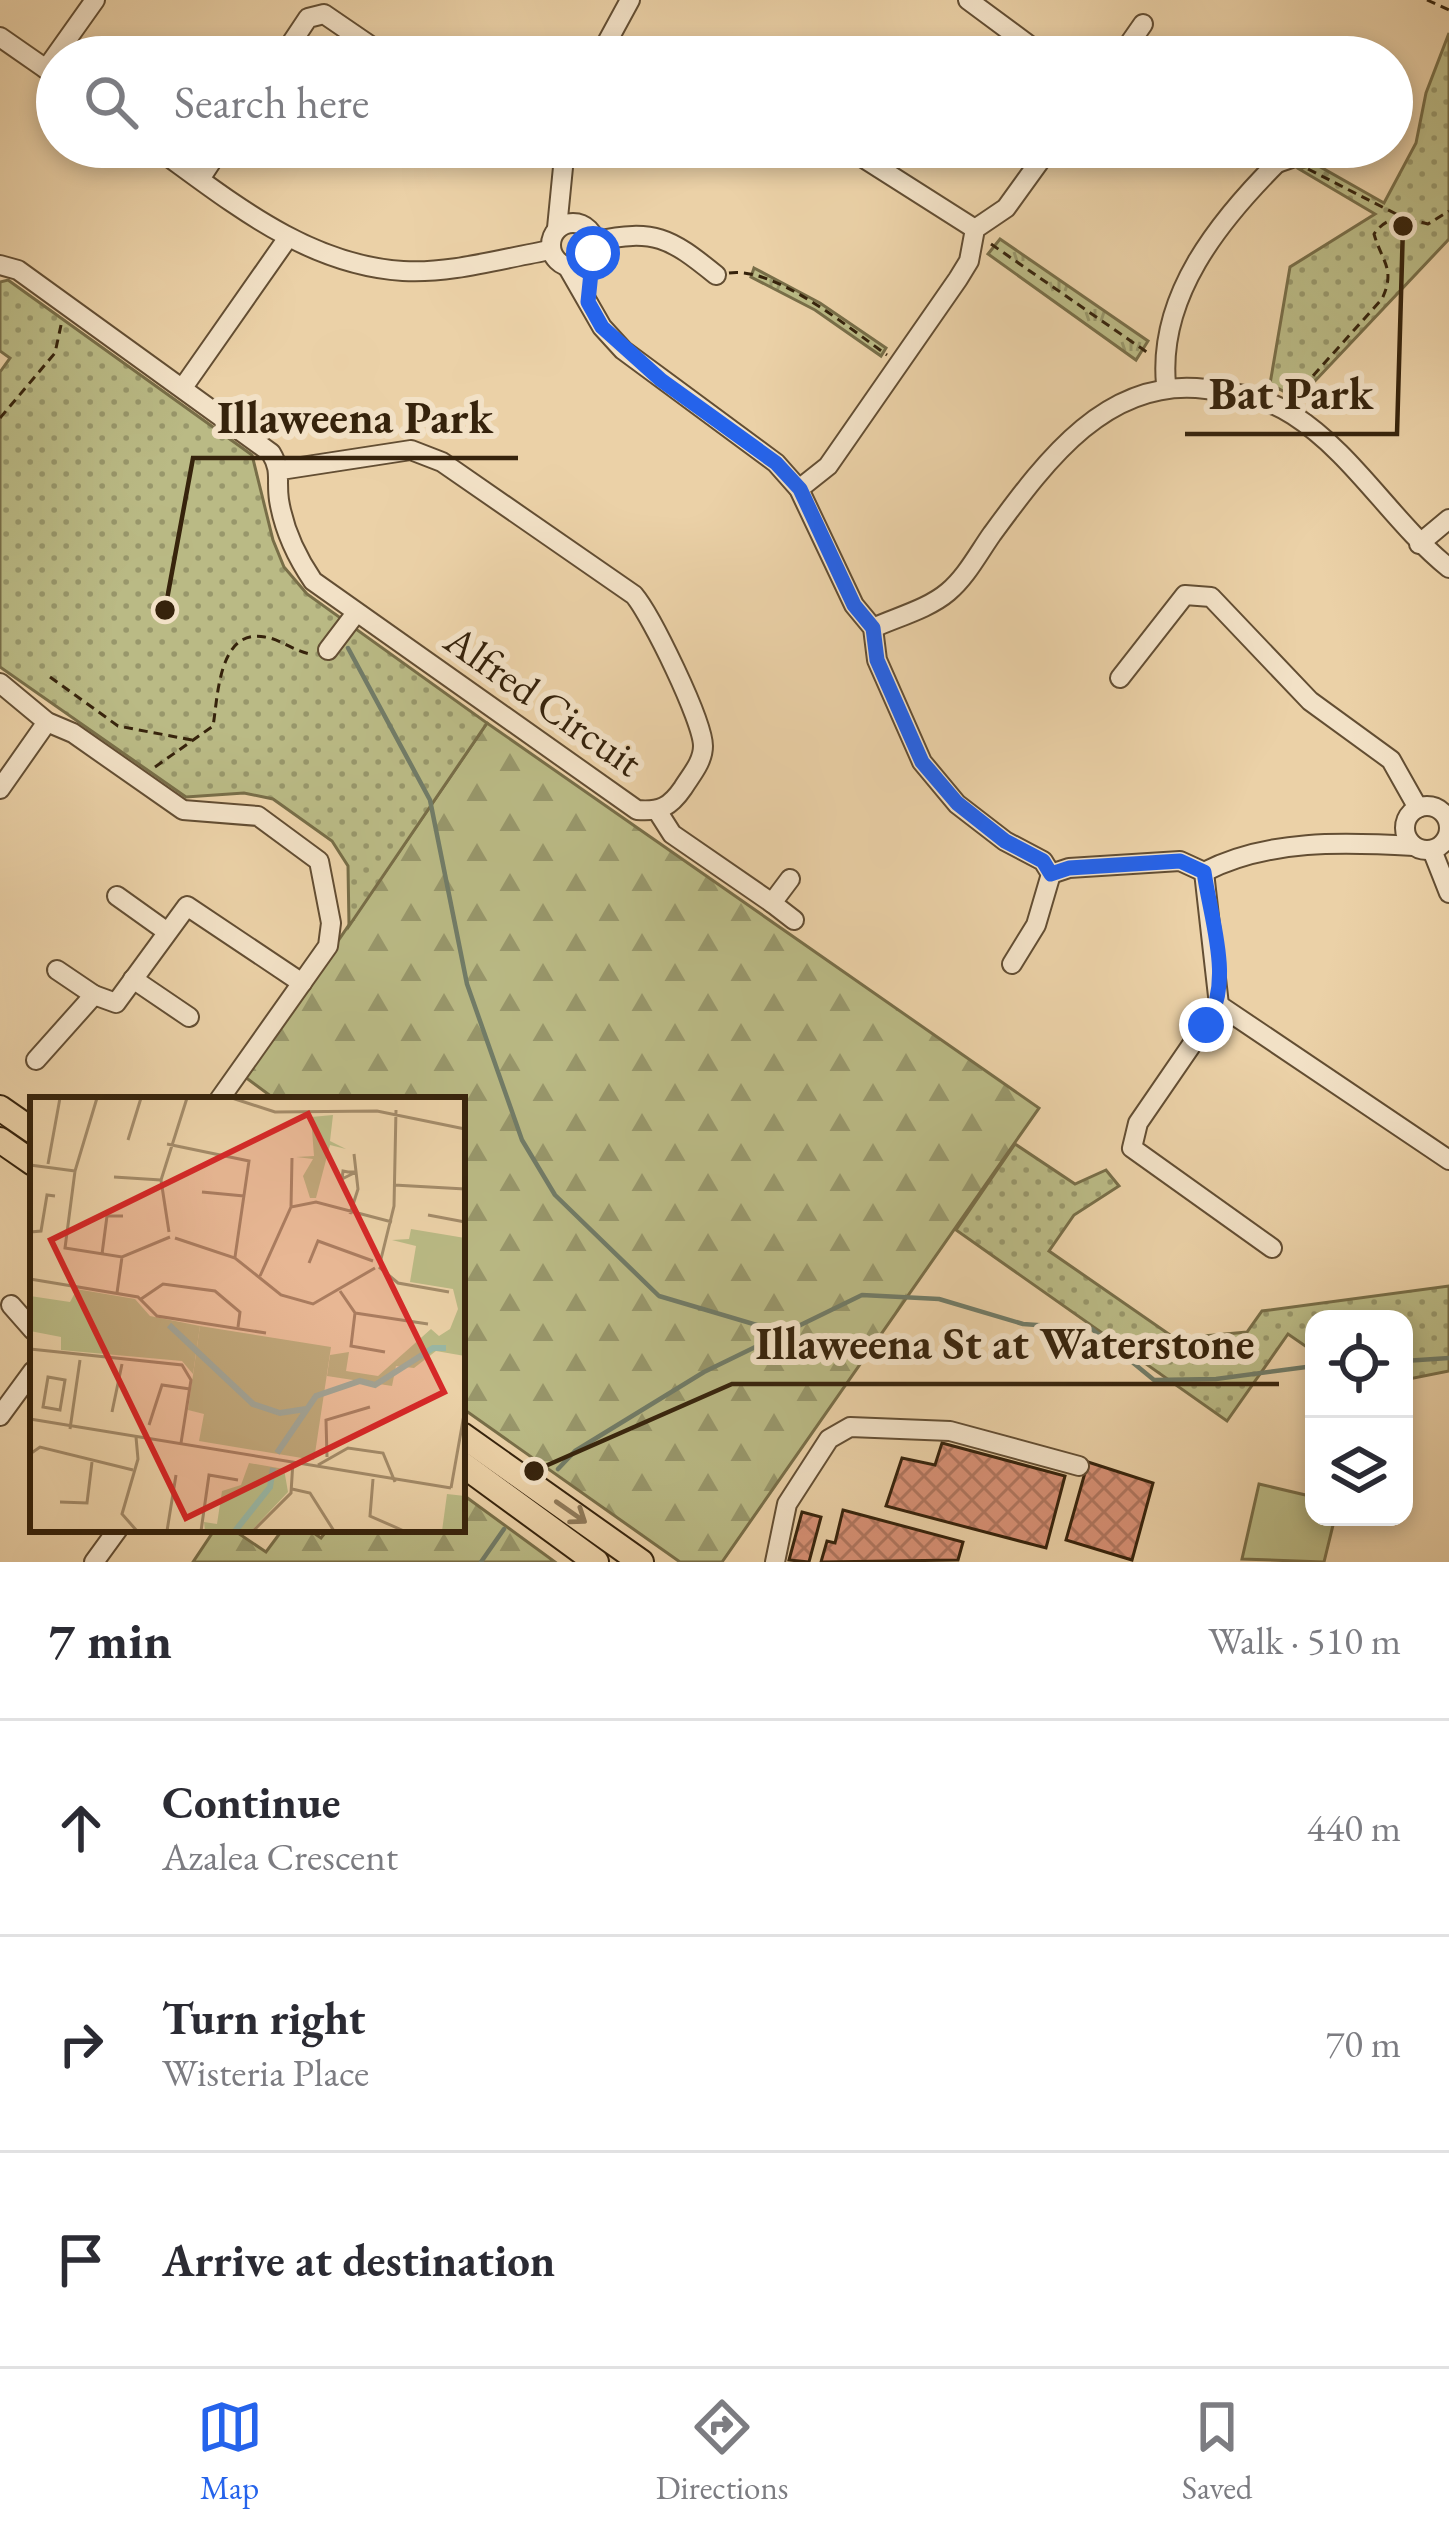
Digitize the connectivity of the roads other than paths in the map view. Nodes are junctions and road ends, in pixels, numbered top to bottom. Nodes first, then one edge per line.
1 (95, 0) edge
2 (630, 0) edge
3 (968, 0) edge
4 (1143, 24) dead end
5 (74, 36) edge
6 (296, 36) edge
7 (356, 36) edge
8 (610, 36) edge
9 (1017, 36) edge
10 (1135, 36) edge
11 (0, 37) edge
12 (36, 62) edge
13 (185, 168) edge
14 (207, 168) edge
15 (564, 168) edge
16 (879, 168) edge
17 (1035, 168) edge
18 (1273, 168) edge
19 (200, 179) junction
20 (563, 179) junction
21 (580, 224) junction
22 (557, 228) junction
23 (975, 230) junction
24 (287, 239) junction
25 (551, 250) junction
26 (592, 250) junction
27 (0, 265) edge
28 (567, 266) junction
29 (716, 275) road end
30 (588, 302) junction
31 (1166, 384) junction
32 (184, 386) junction
33 (281, 470) junction
34 (800, 489) junction
35 (1449, 519) edge
36 (1420, 544) junction
37 (1449, 568) edge
38 (356, 613) junction
39 (873, 628) junction
40 (326, 652) road end
41 (1120, 678) dead end
42 (0, 683) edge
43 (47, 722) junction
44 (0, 789) edge
45 (658, 812) junction
46 (1428, 812) edge
47 (1368, 841) junction
48 (1436, 842) edge
49 (1204, 872) junction
50 (1051, 874) junction
51 (790, 879) dead end
52 (1449, 893) edge
53 (117, 896) dead end
54 (772, 903) junction
55 (794, 920) dead end
56 (166, 931) junction
57 (1012, 964) dead end
58 (57, 970) dead end
59 (133, 979) junction
60 (302, 983) junction
61 (94, 995) junction
62 (1219, 1005) junction
63 (189, 1017) dead end
64 (36, 1060) dead end
65 (221, 1097) edge
66 (0, 1108) edge
67 (30, 1129) edge
68 (0, 1140) edge
69 (1449, 1160) edge
70 (30, 1161) edge
71 (1272, 1248) dead end
72 (11, 1305) dead end
73 (30, 1327) edge
74 (30, 1375) edge
75 (0, 1416) edge
76 (465, 1438) edge
77 (465, 1466) edge
78 (1079, 1466) dead end
79 (116, 1532) edge
80 (602, 1555) edge
81 (94, 1562) edge
82 (641, 1562) edge
83 (775, 1562) edge

1 - 5 street
2 - 8 street
3 - 9 street
4 - 10 street
6 - 7 street
11 - 12 street
13 - 19 street
14 - 19 street
15 - 20 street
16 - 23 street
17 - 23 street
18 - 31 street
19 - 24 street
20 - 21 street
20 - 22 street
21 - 22 street
21 - 26 street
22 - 25 street
23 - 34 street
24 - 25 street
24 - 32 street
25 - 28 street
26 - 28 street
26 - 29 street
26 - 30 street
27 - 32 street
28 - 30 street
30 - 34 street
31 - 36 street
31 - 39 street
32 - 33 street
33 - 38 street, Alfred Circuit
33 - 45 street, Alfred Circuit
34 - 39 street
35 - 36 street
36 - 37 street
38 - 40 street
38 - 45 street, Alfred Circuit
39 - 50 street
41 - 46 street
42 - 43 street
43 - 44 street
43 - 60 street
45 - 54 street
46 - 47 street
46 - 48 street
46 - 48 street
47 - 48 street
47 - 49 street
48 - 52 street
49 - 50 street
49 - 62 street
50 - 57 street
51 - 54 street
53 - 56 street
54 - 55 street
56 - 59 street
56 - 60 street
58 - 61 street
59 - 61 street
59 - 63 street
60 - 65 street
61 - 64 street
62 - 69 street
62 - 71 street
66 - 67 main road
68 - 70 main road
72 - 73 street
74 - 75 street
76 -> 80 main road
77 - 80 main road
78 - 83 street
79 - 81 street
80 - 82 main road

